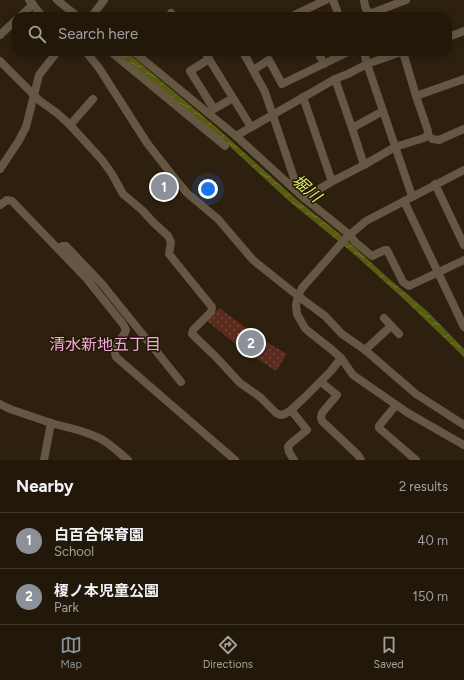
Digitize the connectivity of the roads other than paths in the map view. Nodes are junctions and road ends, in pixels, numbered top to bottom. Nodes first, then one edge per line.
1 (58, 0) edge
2 (104, 0) edge
3 (326, 0) edge
4 (333, 0) edge
5 (364, 0) edge
6 (406, 0) edge
7 (31, 2) edge
8 (24, 12) edge
9 (39, 12) edge
10 (72, 12) edge
11 (97, 12) edge
12 (300, 12) edge
13 (338, 12) edge
14 (366, 12) edge
15 (375, 12) edge
16 (12, 24) edge
17 (464, 31) edge
18 (0, 35) edge
19 (452, 35) edge
20 (54, 56) edge
21 (89, 56) edge
22 (116, 56) edge
23 (139, 56) edge
24 (206, 56) edge
25 (208, 56) edge
26 (245, 56) edge
27 (320, 56) edge
28 (340, 56) edge
29 (365, 56) edge
30 (390, 56) edge
31 (403, 56) edge
32 (0, 61) edge
33 (324, 64) junction
34 (367, 64) junction
35 (253, 70) junction
36 (335, 79) junction
37 (464, 79) edge
38 (34, 95) junction
39 (416, 96) junction
40 (303, 97) junction
41 (232, 98) junction
42 (93, 99) dead end
43 (382, 111) junction
44 (272, 115) junction
45 (70, 125) junction
46 (251, 127) junction
47 (352, 128) junction
48 (464, 128) edge
49 (428, 135) junction
50 (236, 136) junction
51 (225, 146) dead end
52 (395, 147) junction
53 (364, 165) junction
54 (0, 169) edge
55 (464, 170) edge
56 (333, 181) junction
57 (436, 184) junction
58 (296, 190) junction
59 (412, 196) junction
60 (304, 198) junction
61 (404, 201) junction
62 (0, 205) edge
63 (348, 236) junction
64 (464, 245) edge
65 (58, 248) junction
66 (464, 260) edge
67 (438, 272) junction
68 (298, 296) junction
69 (384, 318) dead end
70 (391, 326) junction
71 (464, 327) edge
72 (399, 334) dead end
73 (365, 350) junction
74 (341, 358) junction
75 (181, 382) dead end
76 (320, 382) junction
77 (0, 404) edge
78 (396, 404) junction
79 (291, 410) junction
80 (51, 423) junction
81 (464, 425) edge
82 (464, 445) edge
83 (44, 460) edge
84 (128, 460) edge
85 (235, 460) edge
86 (294, 460) edge
87 (362, 460) edge
88 (416, 460) edge

1 - 10 street
2 - 11 street
3 - 12 street
4 - 13 street
5 - 14 street
6 - 15 street
7 - 8 street
7 - 9 street
16 - 18 street
17 - 19 street
20 - 38 street
21 - 68 street
22 - 51 street
23 - 50 street
24 - 41 street
25 - 41 street
26 - 35 street
27 - 33 street
28 - 33 street
29 - 34 street
30 - 34 street
31 - 39 street
32 - 38 street
33 - 35 street
34 - 36 street
34 - 43 street
35 - 44 street
36 - 40 street
36 - 47 street
37 - 39 street
38 - 45 street
38 - 54 street
39 - 49 street
40 - 44 street
40 - 56 street
41 - 46 street
42 - 45 street
43 - 47 street
43 - 52 street
44 - 46 street
44 - 58 street
45 - 79 street
46 - 50 street
47 - 53 street
48 - 49 street
49 - 52 street
50 - 58 street
52 - 53 street
52 - 59 street
53 - 56 street
55 - 57 street
56 - 60 street
57 - 59 street
57 - 64 street
58 - 60 street
59 - 61 street
60 - 63 street
61 - 63 street
61 - 67 street
62 - 65 street
63 - 67 street
63 - 68 street
65 - 75 street
65 - 85 street
66 - 67 street
67 - 71 street
68 - 73 street
68 - 74 street
69 - 70 street
70 - 72 street
70 - 73 street
73 - 81 street
74 - 76 street
74 - 78 street
76 - 79 street
76 - 87 street
77 - 80 street
78 - 82 street
78 - 88 street
79 - 86 street
80 - 83 street
80 - 84 street

